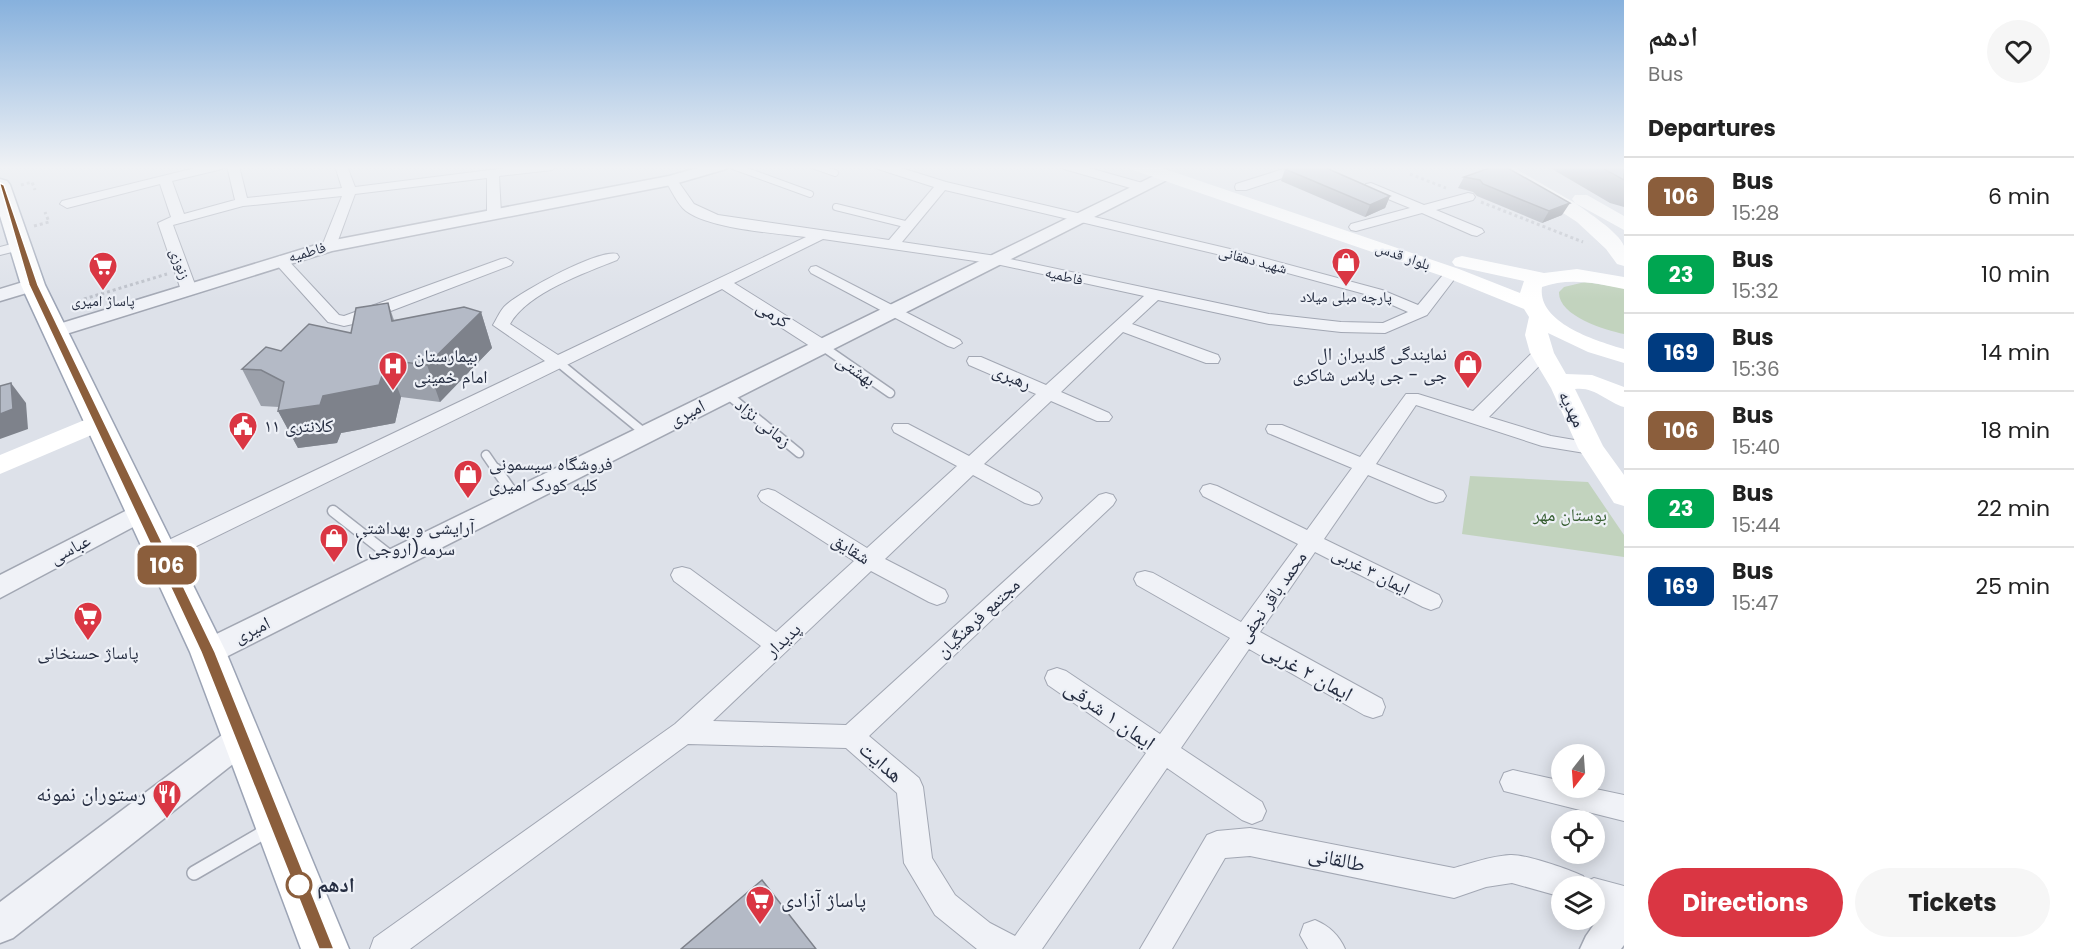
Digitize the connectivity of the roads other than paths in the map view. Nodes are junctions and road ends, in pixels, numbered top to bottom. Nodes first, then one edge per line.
1 (13, 210) edge
2 (176, 210) edge
3 (211, 210) edge
4 (343, 210) edge
5 (494, 210) edge
6 (513, 210) edge
7 (696, 210) edge
8 (849, 210) edge
9 (921, 210) edge
10 (1057, 210) edge
11 (1091, 210) edge
12 (1285, 210) edge
13 (1308, 210) edge
14 (1414, 210) edge
15 (1427, 210) edge
16 (1570, 210) edge
17 (1600, 210) edge
18 (494, 214) junction
19 (1083, 216) junction
20 (179, 219) junction
21 (1624, 224) edge
22 (909, 225) junction
23 (1356, 227) junction
24 (1477, 231) dead end
25 (822, 234) junction
26 (893, 244) junction
27 (329, 246) junction
28 (10, 248) edge
29 (612, 257) dead end
30 (280, 260) junction
31 (996, 260) junction
32 (1624, 260) edge
33 (506, 262) dead end
34 (816, 270) dead end
35 (1452, 273) junction
36 (1543, 279) junction
37 (723, 282) junction
38 (1624, 282) edge
39 (33, 285) junction
40 (189, 290) junction
41 (0, 295) edge
42 (1153, 296) junction
43 (895, 310) junction
44 (1421, 312) junction
45 (1120, 326) junction
46 (1537, 327) junction
47 (56, 331) junction
48 (954, 343) dead end
49 (822, 346) junction
50 (1624, 356) edge
51 (1212, 359) dead end
52 (975, 361) dead end
53 (558, 362) junction
54 (1563, 388) junction
55 (890, 393) dead end
56 (1049, 393) junction
57 (727, 394) junction
58 (1624, 399) edge
59 (1103, 417) dead end
60 (1475, 420) junction
61 (99, 422) junction
62 (901, 428) dead end
63 (1275, 429) dead end
64 (646, 434) junction
65 (1591, 448) junction
66 (799, 453) dead end
67 (486, 455) dead end
68 (0, 465) edge
69 (971, 465) junction
70 (1364, 466) junction
71 (1210, 491) dead end
72 (768, 496) dead end
73 (1436, 496) dead end
74 (1624, 496) edge
75 (1032, 498) dead end
76 (517, 499) junction
77 (1106, 500) dead end
78 (333, 511) dead end
79 (141, 512) junction
80 (1312, 541) junction
81 (162, 553) junction
82 (395, 559) junction
83 (868, 560) junction
84 (682, 575) dead end
85 (1145, 579) dead end
86 (0, 587) edge
87 (937, 596) dead end
88 (1431, 601) dead end
89 (1244, 636) junction
90 (777, 645) junction
91 (208, 652) junction
92 (1058, 678) dead end
93 (1372, 707) dead end
94 (684, 732) junction
95 (851, 737) junction
96 (241, 739) junction
97 (1163, 752) junction
98 (1513, 782) dead end
99 (1624, 808) edge
100 (1252, 811) dead end
101 (275, 826) junction
102 (194, 873) dead end
103 (1551, 880) edge
104 (1605, 895) edge
105 (1624, 901) edge
106 (1624, 914) edge
107 (0, 925) edge
108 (325, 949) edge
109 (385, 949) edge
110 (1008, 949) edge
111 (1024, 949) edge
112 (1155, 949) edge
113 (1599, 949) edge

1 - 28 main road
2 - 20 street
3 - 20 street
4 - 27 street
5 - 18 street
6 - 18 street, فاطمیه
7 - 25 street, فاطمیه
8 - 22 lane
9 - 22 street
10 - 19 street, شهید دهقانی
11 - 19 street, امیری
12 - 35 main road, بلوار قدس
13 - 23 main road, بلوار قدس
14 - 23 street
15 - 24 street
16 - 32 main road
17 - 21 main road
18 - 27 street, فاطمیه
19 - 31 street, امیری
19 - 44 street, شهید دهقانی
20 - 40 street, زنوزی
22 - 26 street
23 - 36 main road, بلوار قدس
25 - 26 street, فاطمیه
25 - 37 street
26 - 31 street, فاطمیه
27 - 30 street, فاطمیه
28 - 39 main road
29 - 53 street
30 - 33 street
30 - 40 street, فاطمیه
31 - 42 street, فاطمیه
31 - 43 street, امیری
34 - 43 street
35 - 44 street, فاطمیه
35 - 46 main road, بلوار قدس
35 - 46 main road, مهدیه
36 - 38 main road, بلوار قدس
36 - 46 main road
37 - 49 street, کرمی
37 - 53 street
39 - 41 street
39 - 47 main road
40 - 47 street, فاطمیه
42 - 44 street, فاطمیه
42 - 45 street, پدیدار
43 - 48 street
43 - 49 street, امیری
45 - 51 street
45 - 56 street, پدیدار
46 - 50 main road
46 - 54 main road, مهدیه
46 - 60 street
47 - 61 main road
49 - 55 lane, بهشتی
49 - 57 street, امیری
52 - 56 street, رهبری
53 - 64 lane
53 - 81 street
54 - 58 main road
54 - 65 main road, مهدیه
56 - 59 street, رهبری
56 - 69 street, پدیدار
57 - 64 street, امیری
57 - 66 lane, زمانی نژاد
60 - 65 street, محمد باقر نجفی
60 - 70 street, محمد باقر نجفی
61 - 68 main road
61 - 79 main road
62 - 69 street
63 - 70 street
64 - 76 street, امیری
65 - 74 main road, مهدیه
67 - 76 lane
69 - 75 street
69 - 83 street, پدیدار
70 - 73 street
70 - 80 street, محمد باقر نجفی
71 - 80 street, ایمان ۳ غربی
72 - 83 street, شقایق
76 - 82 street, امیری
77 - 95 street, مجتمع فرهنگیان
78 - 82 lane
79 - 81 main road
79 - 86 street, عباسی
80 - 88 street, ایمان ۳ غربی
80 - 89 street, محمد باقر نجفی
81 - 91 main road
82 - 91 street, امیری
83 - 87 street, شقایق
83 - 90 street, پدیدار
84 - 90 street
85 - 89 street, ایمان ۲ غربی
89 - 93 street, ایمان ۲ غربی
89 - 97 street, محمد باقر نجفی
90 - 94 street, پدیدار
91 - 96 main road
92 - 97 street, ایمان ۱ شرقی
94 - 95 street, هدایت
94 - 109 street, پدیدار
95 - 110 street, هدایت
96 - 101 main road
96 - 107 street
97 - 100 street, ایمان ۱ شرقی
97 - 111 street, محمد باقر نجفی
98 - 99 street
101 - 102 lane
101 - 108 main road
103 - 112 street, طالقانی
104 - 105 street
106 - 113 street

